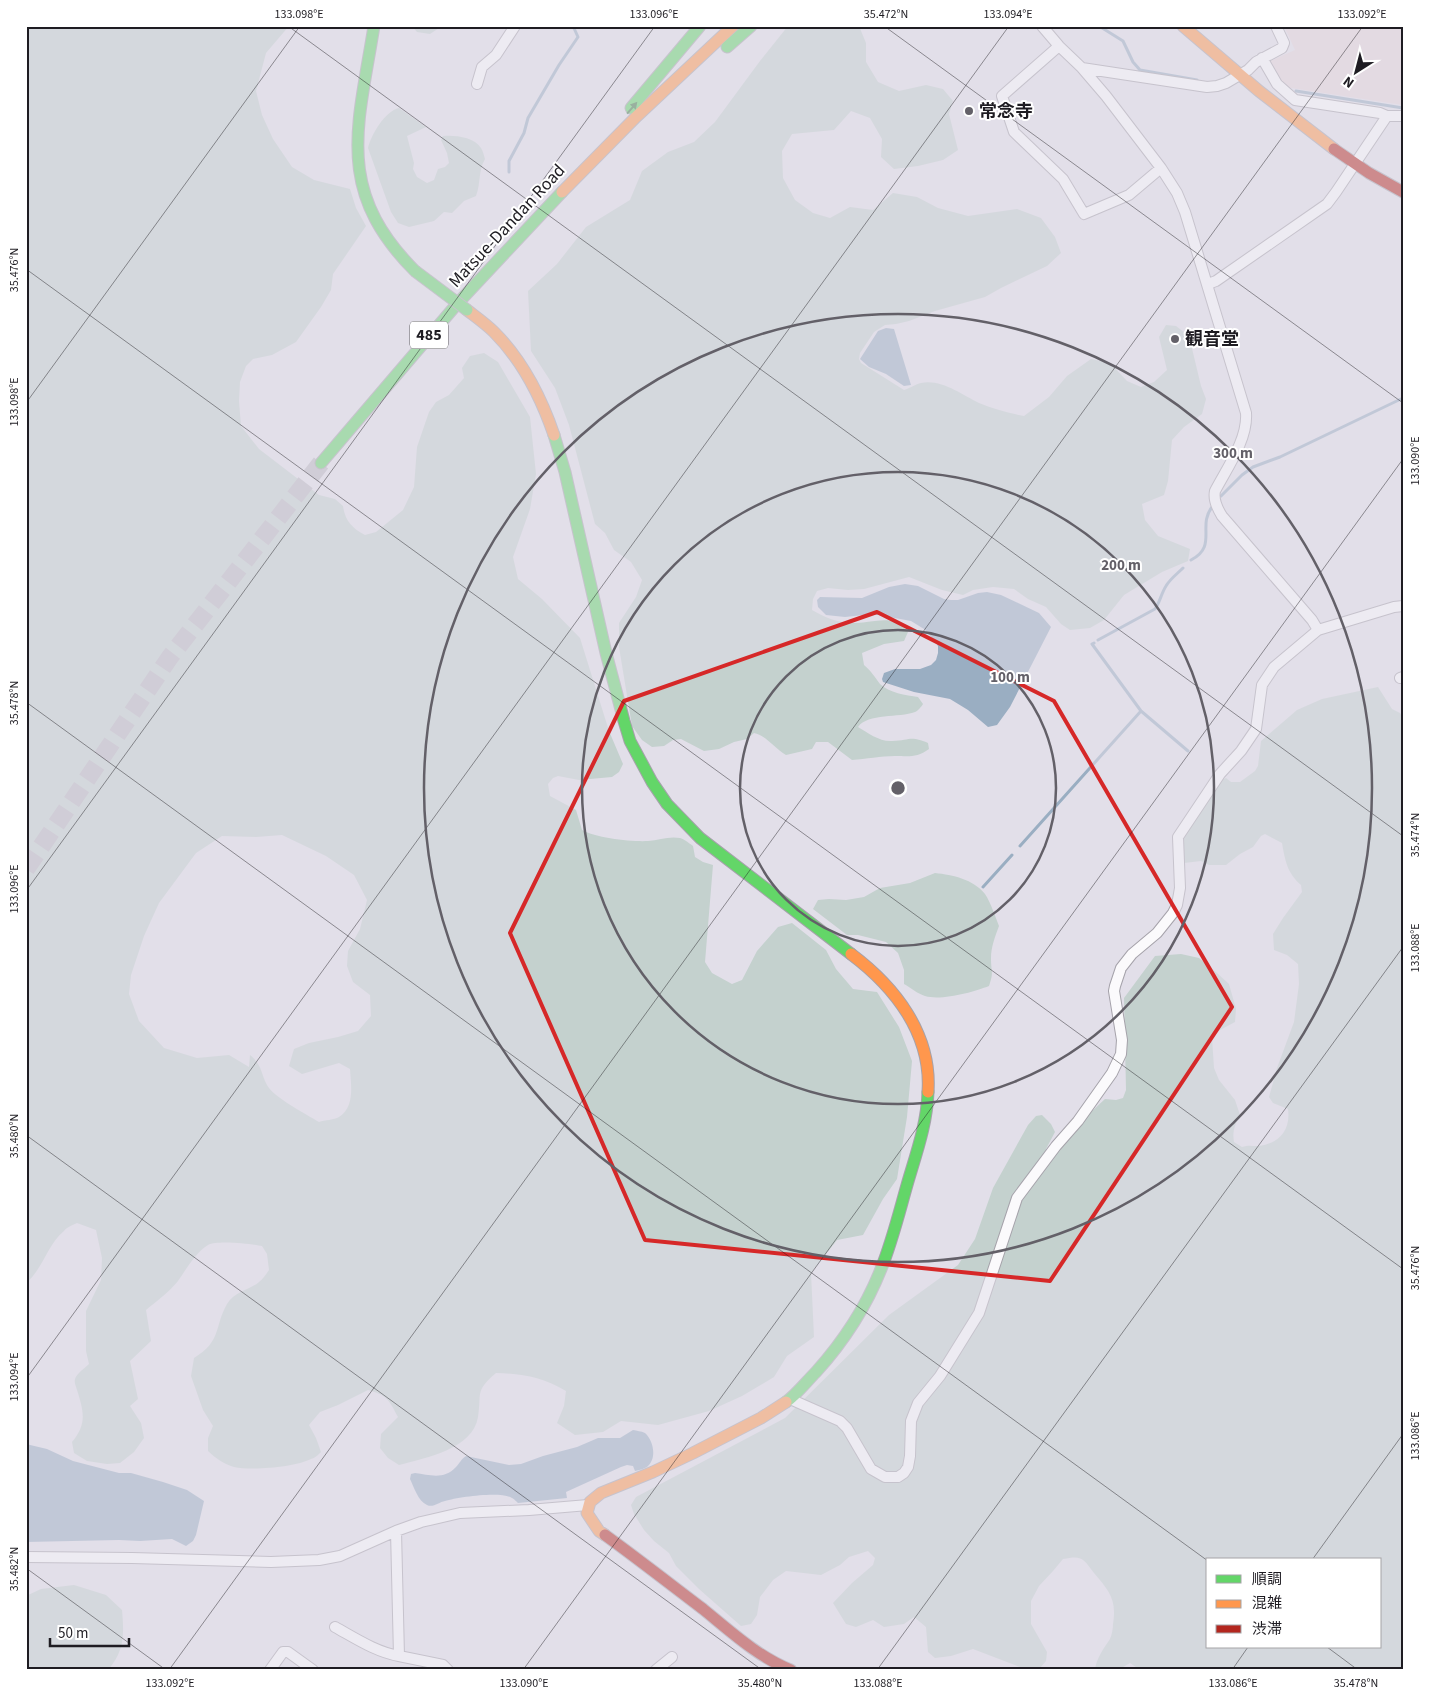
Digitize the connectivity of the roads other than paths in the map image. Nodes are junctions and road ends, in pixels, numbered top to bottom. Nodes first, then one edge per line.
1 (374, 26) edge
2 (515, 26) edge
3 (700, 26) edge
4 (733, 26) edge
5 (751, 26) edge
6 (1042, 26) edge
7 (1183, 26) edge
8 (1276, 26) edge
9 (1059, 46) junction
10 (1262, 58) junction
11 (1082, 68) junction
12 (1239, 75) junction
13 (477, 84) dead end
14 (645, 109) junction
15 (1387, 116) junction
16 (1403, 116) edge
17 (1355, 164) junction
18 (1161, 168) junction
19 (1403, 192) edge
20 (543, 211) junction
21 (1208, 284) junction
22 (321, 463) tunnel mouth
23 (1403, 606) edge
24 (1318, 630) junction
25 (790, 1399) junction
26 (588, 1505) junction
27 (396, 1531) junction
28 (26, 1557) edge
29 (335, 1627) dead end
30 (399, 1656) junction
31 (672, 1657) dead end
32 (270, 1670) edge
33 (313, 1670) edge
34 (448, 1670) edge
35 (656, 1670) edge
36 (791, 1670) edge

1 - 25 main road, bridge
2 - 13 street
20 -> 3 main road
4 - 14 main road, Matsue-Dandan Road / 485
5 - 14 main road
6 - 9 street
7 - 12 main road
8 - 10 street
9 - 11 street
9 - 18 street
10 - 12 street
10 - 15 street
11 - 12 street
11 - 18 street
12 - 17 main road
14 - 20 main road, Matsue-Dandan Road / 485
15 - 16 street
15 - 17 street
17 - 19 main road
17 - 21 street
18 - 21 street
20 - 22 main road, Matsue-Dandan Road / 485
21 - 24 street
23 - 24 street
24 - 25 street
25 - 26 main road
26 - 27 street
26 - 36 main road
27 - 28 street
27 - 30 street
29 - 30 street
30 - 34 street
31 - 35 street
32 - 33 street

